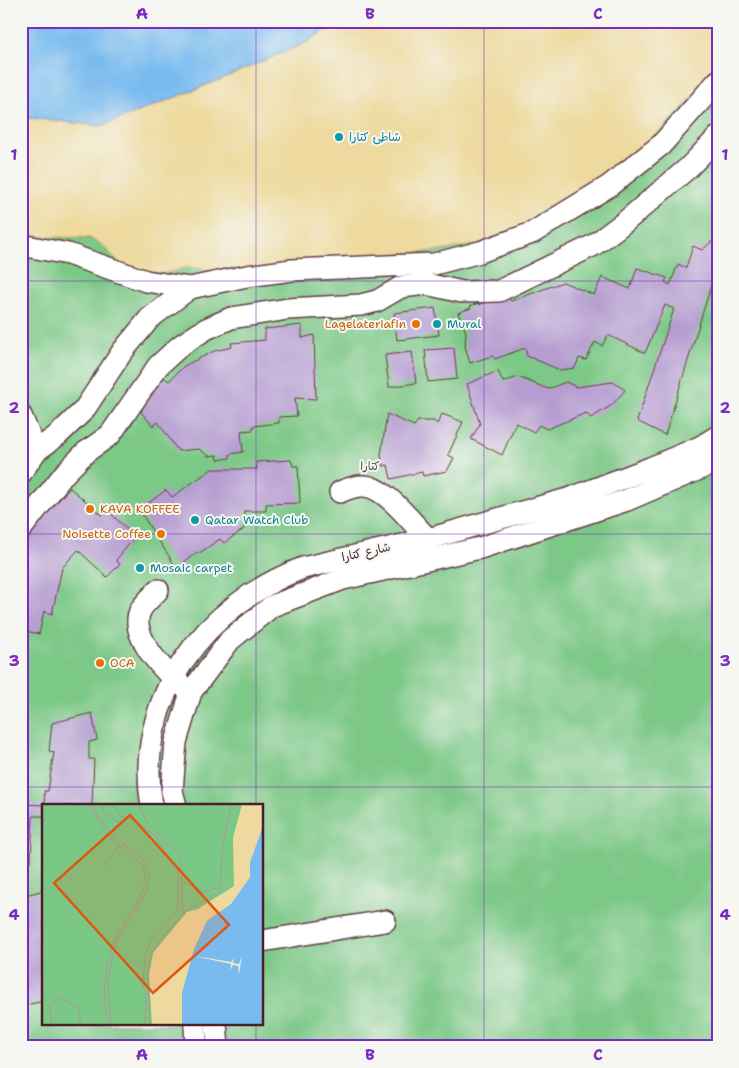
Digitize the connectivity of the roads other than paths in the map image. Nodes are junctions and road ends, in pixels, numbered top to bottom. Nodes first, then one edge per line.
1 (718, 81) edge
2 (718, 137) edge
3 (21, 246) edge
4 (190, 288) junction
5 (21, 416) edge
6 (718, 436) edge
7 (36, 450) junction
8 (718, 461) edge
9 (21, 472) edge
10 (340, 492) dead end
11 (21, 529) edge
12 (428, 538) junction
13 (158, 590) dead end
14 (171, 679) junction
15 (191, 692) junction
16 (152, 804) edge
17 (175, 804) edge
18 (385, 920) dead end
19 (264, 941) edge
20 (195, 1026) edge
21 (216, 1026) edge
22 (196, 1047) edge
23 (218, 1047) edge

1 - 4 street
2 - 11 street
3 - 4 street
4 - 7 street
5 - 7 street
6 - 12 street, شارع كتارا
7 - 9 street
8 - 15 street, شارع كتارا
10 - 12 street
12 - 14 street, شارع كتارا
13 - 14 street
14 - 15 street
14 - 16 street, شارع كتارا
15 - 17 street, شارع كتارا
18 - 19 street
20 - 22 street
21 - 23 street

